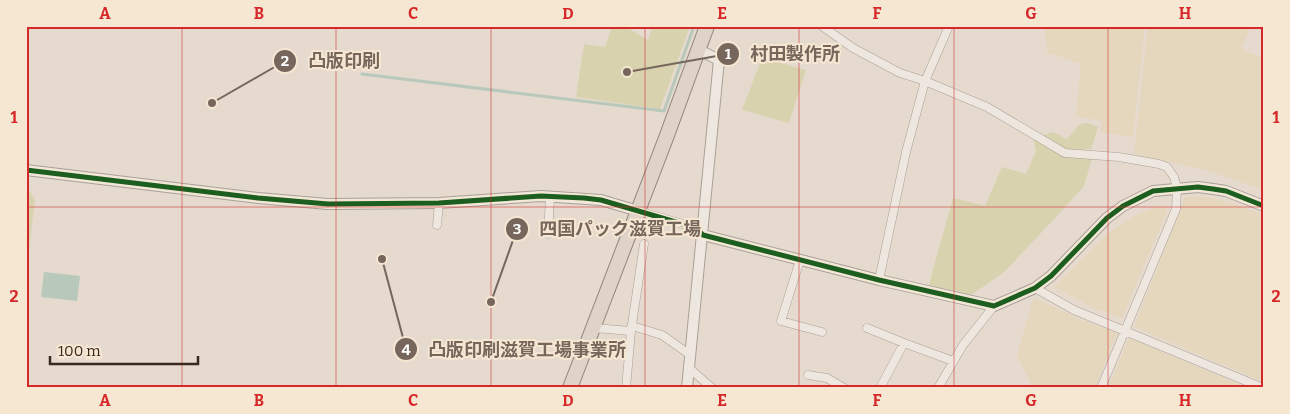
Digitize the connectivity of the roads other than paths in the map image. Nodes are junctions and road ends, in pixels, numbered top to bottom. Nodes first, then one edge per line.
1 (707, 26) edge
2 (822, 26) edge
3 (949, 26) edge
4 (698, 50) junction
5 (925, 82) junction
6 (26, 170) edge
7 (1177, 188) junction
8 (550, 198) junction
9 (439, 203) junction
10 (1264, 206) edge
11 (638, 211) junction
12 (437, 226) dead end
13 (548, 234) dead end
14 (703, 235) junction
15 (644, 244) dead end
16 (800, 260) junction
17 (879, 280) junction
18 (1035, 288) junction
19 (994, 306) junction
20 (594, 328) junction
21 (631, 328) junction
22 (866, 328) dead end
23 (1126, 330) junction
24 (822, 332) dead end
25 (904, 343) junction
26 (689, 354) junction
27 (953, 362) junction
28 (688, 367) junction
29 (808, 375) dead end
30 (570, 388) edge
31 (626, 388) edge
32 (687, 388) edge
33 (712, 388) edge
34 (844, 388) edge
35 (880, 388) edge
36 (938, 388) edge
37 (1101, 388) edge
38 (1263, 388) edge

1 - 4 highway
2 - 5 street
3 - 5 street
4 - 11 highway
4 - 14 street
5 - 7 street
5 - 17 street
6 - 9 street
7 - 10 street
7 - 18 street
7 - 23 street
8 - 9 street
8 - 11 street
8 - 13 street
9 - 12 street
11 - 14 street
11 - 20 highway
14 - 16 street
14 - 26 street
15 - 21 street
16 - 17 street
16 - 24 street
17 - 19 street
18 - 19 street
18 - 23 street
19 - 27 street
20 - 21 street
20 - 30 highway
21 - 26 street
21 - 31 street
22 - 25 street
23 - 37 street
23 - 38 street
25 - 27 street
25 - 35 street
26 - 28 street
27 - 36 street
28 - 32 street
28 - 33 street
29 - 34 street

